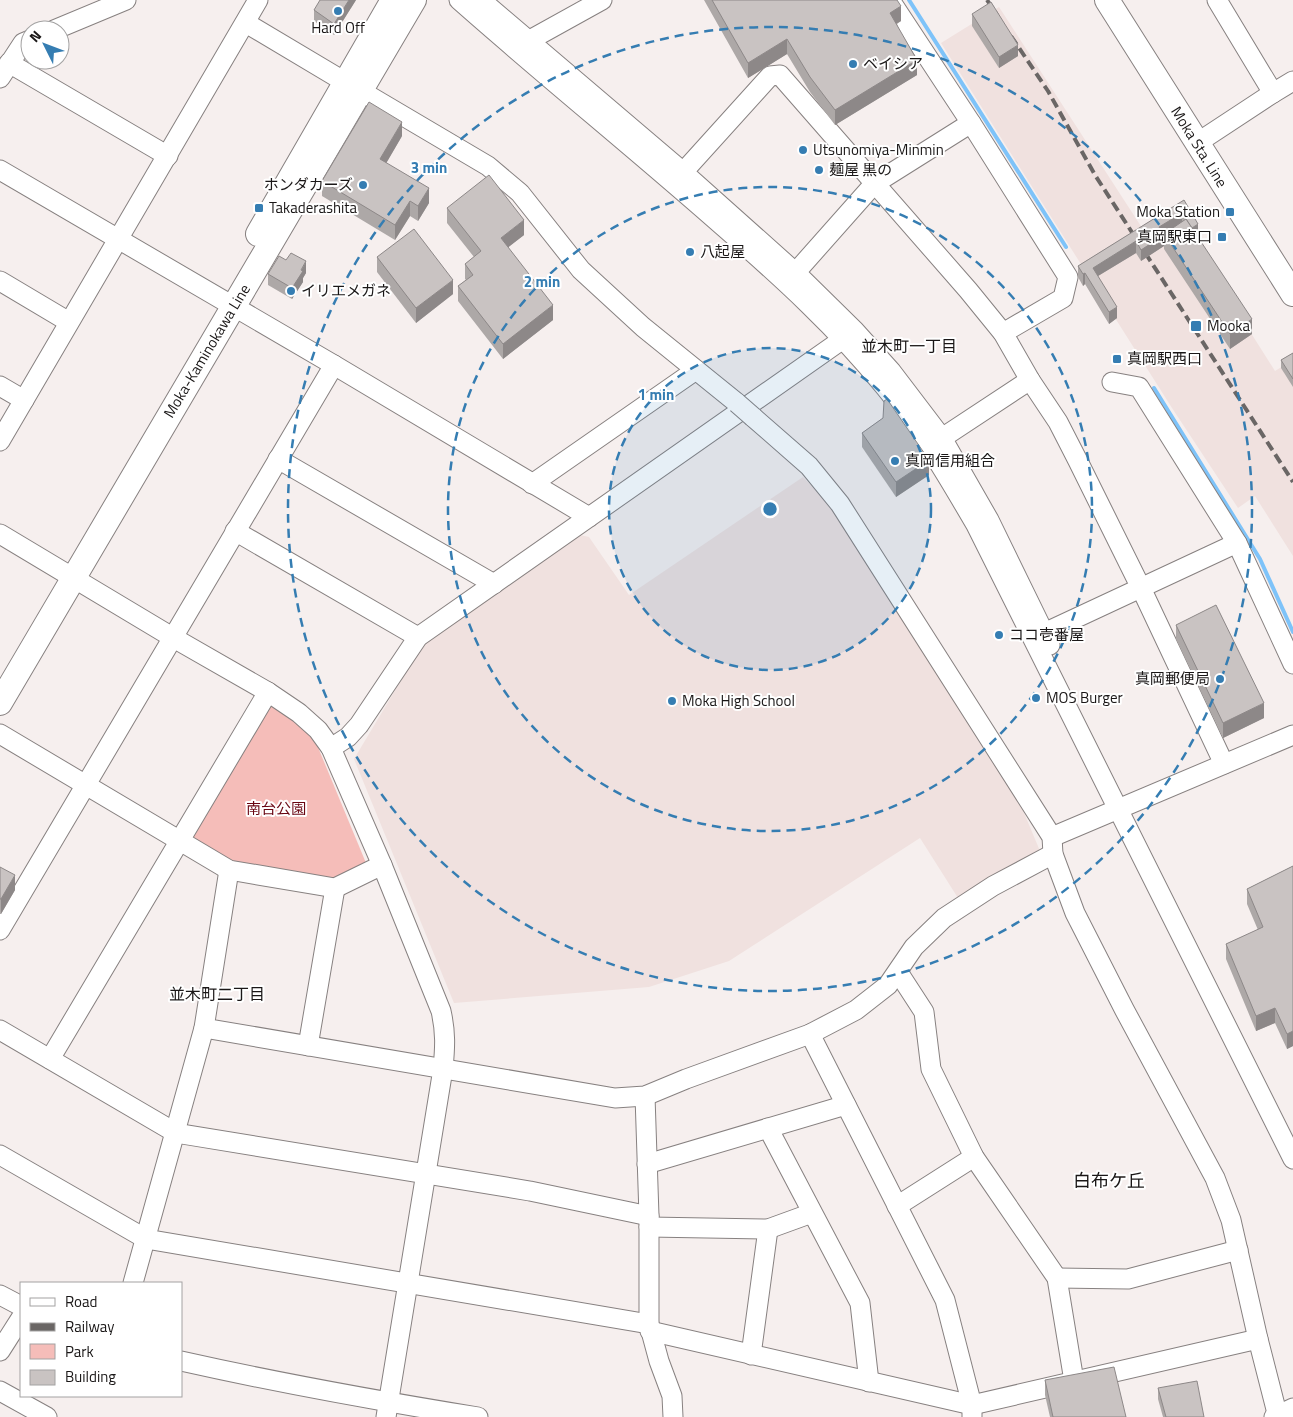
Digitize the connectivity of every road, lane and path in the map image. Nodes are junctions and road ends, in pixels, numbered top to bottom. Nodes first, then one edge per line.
1 (258, 0) edge
2 (393, 0) edge
3 (414, 0) edge
4 (459, 0) edge
5 (481, 0) edge
6 (602, 0) edge
7 (890, 0) edge
8 (1107, 0) edge
9 (1217, 0) edge
10 (119, 1) edge
11 (70, 23) edge
12 (246, 23) junction
13 (528, 41) junction
14 (20, 47) edge
15 (4, 71) edge
16 (1293, 82) edge
17 (353, 86) junction
18 (1273, 92) junction
19 (971, 122) junction
20 (1197, 143) junction
21 (168, 156) junction
22 (0, 170) edge
23 (678, 177) junction
24 (874, 184) junction
25 (119, 240) junction
26 (791, 278) junction
27 (0, 281) edge
28 (1293, 294) edge
29 (227, 303) junction
30 (69, 322) junction
31 (1003, 333) junction
32 (849, 335) junction
33 (334, 365) junction
34 (696, 370) junction
35 (1030, 380) junction
36 (1112, 382) dead end
37 (0, 386) edge
38 (24, 400) junction
39 (0, 441) edge
40 (936, 443) junction
41 (278, 459) junction
42 (532, 484) junction
43 (590, 517) junction
44 (235, 531) junction
45 (0, 534) edge
46 (1237, 543) junction
47 (67, 574) junction
48 (494, 584) junction
49 (1141, 588) junction
50 (1044, 632) junction
51 (172, 637) junction
52 (418, 637) junction
53 (1293, 664) edge
54 (0, 674) edge
55 (268, 692) junction
56 (0, 703) edge
57 (0, 734) edge
58 (1293, 735) edge
59 (331, 748) junction
60 (1224, 764) junction
61 (85, 785) junction
62 (1123, 808) junction
63 (179, 841) junction
64 (1052, 845) junction
65 (382, 864) junction
66 (229, 870) junction
67 (334, 888) junction
68 (0, 930) edge
69 (898, 972) junction
70 (204, 1028) junction
71 (0, 1030) edge
72 (810, 1034) junction
73 (308, 1046) junction
74 (50, 1059) junction
75 (443, 1069) junction
76 (645, 1096) junction
77 (846, 1105) junction
78 (768, 1128) junction
79 (1293, 1131) edge
80 (176, 1133) junction
81 (0, 1155) edge
82 (974, 1157) junction
83 (1293, 1159) edge
84 (647, 1164) junction
85 (425, 1174) junction
86 (897, 1206) junction
87 (812, 1213) junction
88 (649, 1222) junction
89 (768, 1229) junction
90 (146, 1239) junction
91 (1238, 1250) junction
92 (1057, 1278) junction
93 (134, 1282) edge
94 (408, 1284) junction
95 (0, 1295) edge
96 (20, 1305) edge
97 (20, 1320) edge
98 (649, 1328) junction
99 (1258, 1339) junction
100 (0, 1351) edge
101 (752, 1355) junction
102 (182, 1361) edge
103 (869, 1382) junction
104 (1074, 1382) junction
105 (0, 1391) edge
106 (388, 1410) edge
107 (972, 1411) edge
108 (1281, 1414) edge
109 (47, 1417) edge
110 (478, 1417) edge
111 (673, 1417) edge

1 - 12 street
2 - 17 main road, Moka-Kaminokawa Line
3 - 17 main road, Moka-Kaminokawa Line
4 - 23 street
5 - 13 street
6 - 13 street
7 - 19 street
8 - 20 main road, Moka Sta. Line
9 - 18 street
10 - 11 street
12 - 17 street
12 - 21 street
13 - 23 street
14 - 15 street
15 - 21 street
16 - 18 street
17 - 29 main road, Moka-Kaminokawa Line
17 - 34 street
18 - 20 street
19 - 24 street
19 - 31 street
20 - 28 main road, Moka Sta. Line
21 - 25 street
22 - 25 street
23 - 24 street
23 - 26 street
24 - 26 street
24 - 31 street
25 - 29 street
25 - 30 street
26 - 32 street
27 - 30 street
29 - 33 street
29 - 47 main road, Moka-Kaminokawa Line
30 - 38 street
31 - 35 street
32 - 40 street
32 - 43 street
33 - 41 street
33 - 42 street
34 - 42 street
34 - 64 street, bridge
35 - 40 street
35 - 49 street
36 - 46 street
37 - 38 street
38 - 39 street
40 - 50 street
40 - 62 street
41 - 44 street
41 - 48 street
42 - 43 street
43 - 48 street
44 - 51 street
44 - 52 street
45 - 47 street
46 - 49 street
46 - 53 street
47 - 51 street
47 - 54 main road, Moka-Kaminokawa Line
47 - 56 main road, Moka-Kaminokawa Line
48 - 52 street
49 - 50 street
49 - 60 street
50 - 62 street
51 - 55 street
51 - 61 street
52 - 59 street
55 - 59 street
55 - 63 street
57 - 61 street
58 - 60 street
59 - 65 street
60 - 62 street
61 - 63 street
61 - 68 street
62 - 64 street
62 - 79 street
62 - 83 street
63 - 66 street
63 - 74 street
64 - 69 street
64 - 91 street
65 - 67 street
65 - 75 street
66 - 67 street
66 - 70 street
67 - 73 street
69 - 72 street
69 - 82 street
70 - 73 street
70 - 80 street
71 - 74 street
72 - 76 street
72 - 77 street
73 - 75 street
74 - 80 street
75 - 76 street
75 - 85 street
76 - 84 street
77 - 78 street
77 - 86 street
78 - 84 street
78 - 87 street
80 - 85 street
80 - 90 street
81 - 90 street
82 - 86 street
82 - 92 street
84 - 88 street
85 - 88 street
85 - 94 street
86 - 107 street
87 - 89 street
87 - 103 street
88 - 89 street
88 - 98 street
89 - 101 street
90 - 93 street
90 - 94 street
91 - 92 street
91 - 99 street
92 - 104 street
94 - 98 street
94 - 106 street
95 - 96 street
97 - 100 street
98 - 101 street
98 - 111 street
99 - 104 street
99 - 108 street
101 - 103 street
102 - 106 street
103 - 107 street
104 - 107 street
105 - 109 street
106 - 110 street

